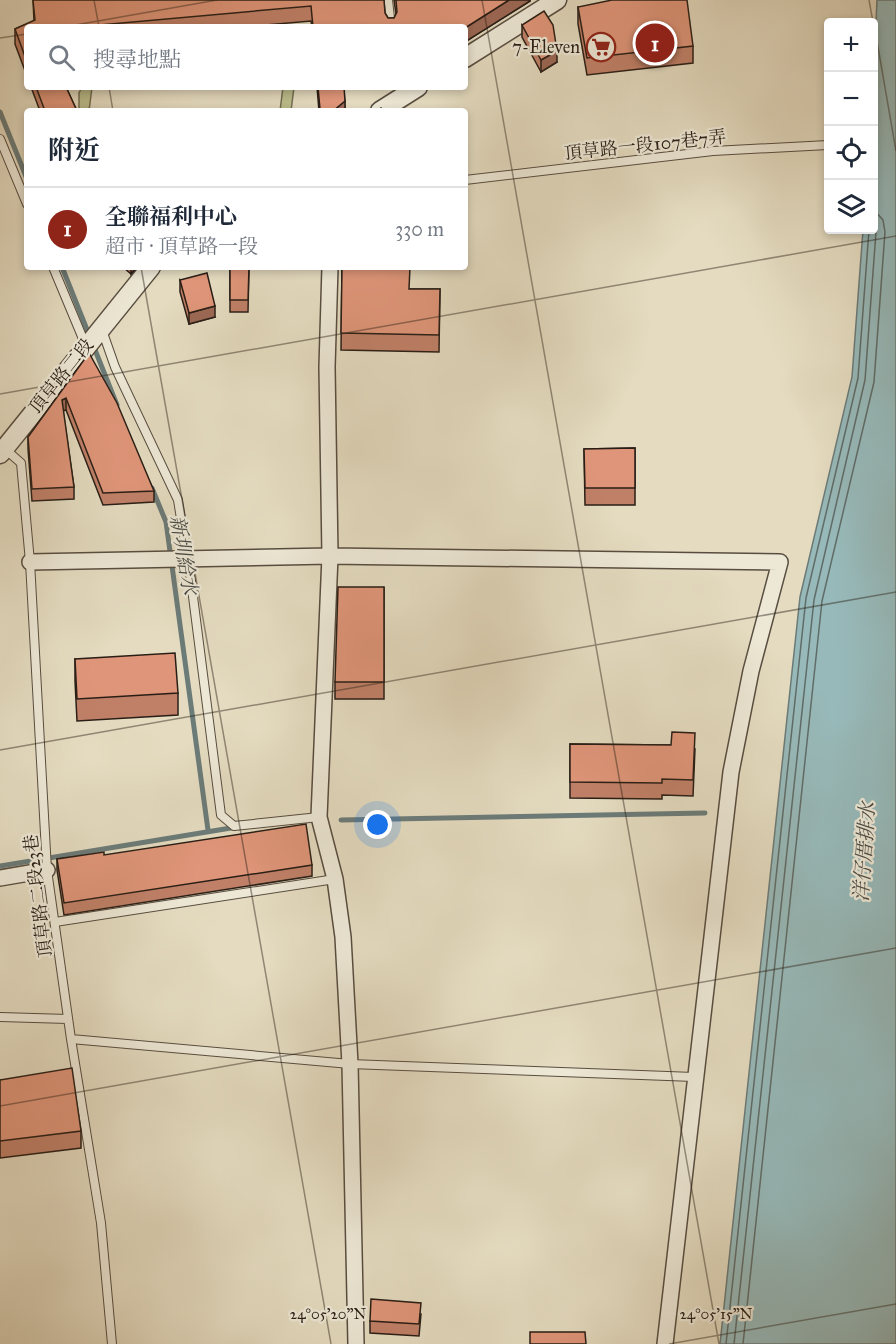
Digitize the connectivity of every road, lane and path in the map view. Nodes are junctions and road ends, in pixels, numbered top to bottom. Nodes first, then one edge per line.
1 (388, 0) edge
2 (557, 0) edge
3 (538, 6) edge
4 (391, 24) edge
5 (468, 56) edge
6 (398, 93) edge
7 (383, 108) edge
8 (0, 139) edge
9 (824, 145) edge
10 (468, 180) edge
11 (24, 197) edge
12 (54, 270) edge
13 (148, 270) edge
14 (330, 270) edge
15 (101, 327) junction
16 (86, 346) junction
17 (2, 451) edge
18 (330, 556) junction
19 (188, 558) junction
20 (30, 562) junction
21 (320, 817) junction
22 (47, 870) junction
23 (0, 878) edge
24 (335, 879) junction
25 (56, 922) junction
26 (0, 1017) edge
27 (68, 1020) junction
28 (71, 1039) junction
29 (350, 1064) junction
30 (694, 1077) junction
31 (112, 1344) edge
32 (356, 1344) edge
33 (664, 1344) edge

1 - 4 lane
2 - 3 street
3 - 5 street
6 - 7 street
8 - 11 lane
9 - 10 lane, 頂草路一段107巷7弄
12 - 16 lane
13 - 15 street, 頂草路二段
14 - 18 street
15 - 16 street, 頂草路二段
15 - 19 lane
16 - 17 street, 頂草路二段
17 - 20 lane, 頂草路二段23巷
18 - 19 street
18 - 21 street
18 - 30 street
19 - 20 street
19 - 21 lane
20 - 22 lane, 頂草路二段23巷
21 - 24 street
22 - 23 street
22 - 25 lane, 頂草路二段23巷
24 - 25 lane
24 - 29 street
25 - 27 lane, 頂草路二段23巷
26 - 27 lane
27 - 28 lane, 頂草路二段23巷
28 - 29 lane
28 - 31 lane, 頂草路二段23巷
29 - 30 lane
29 - 32 street
30 - 33 street

